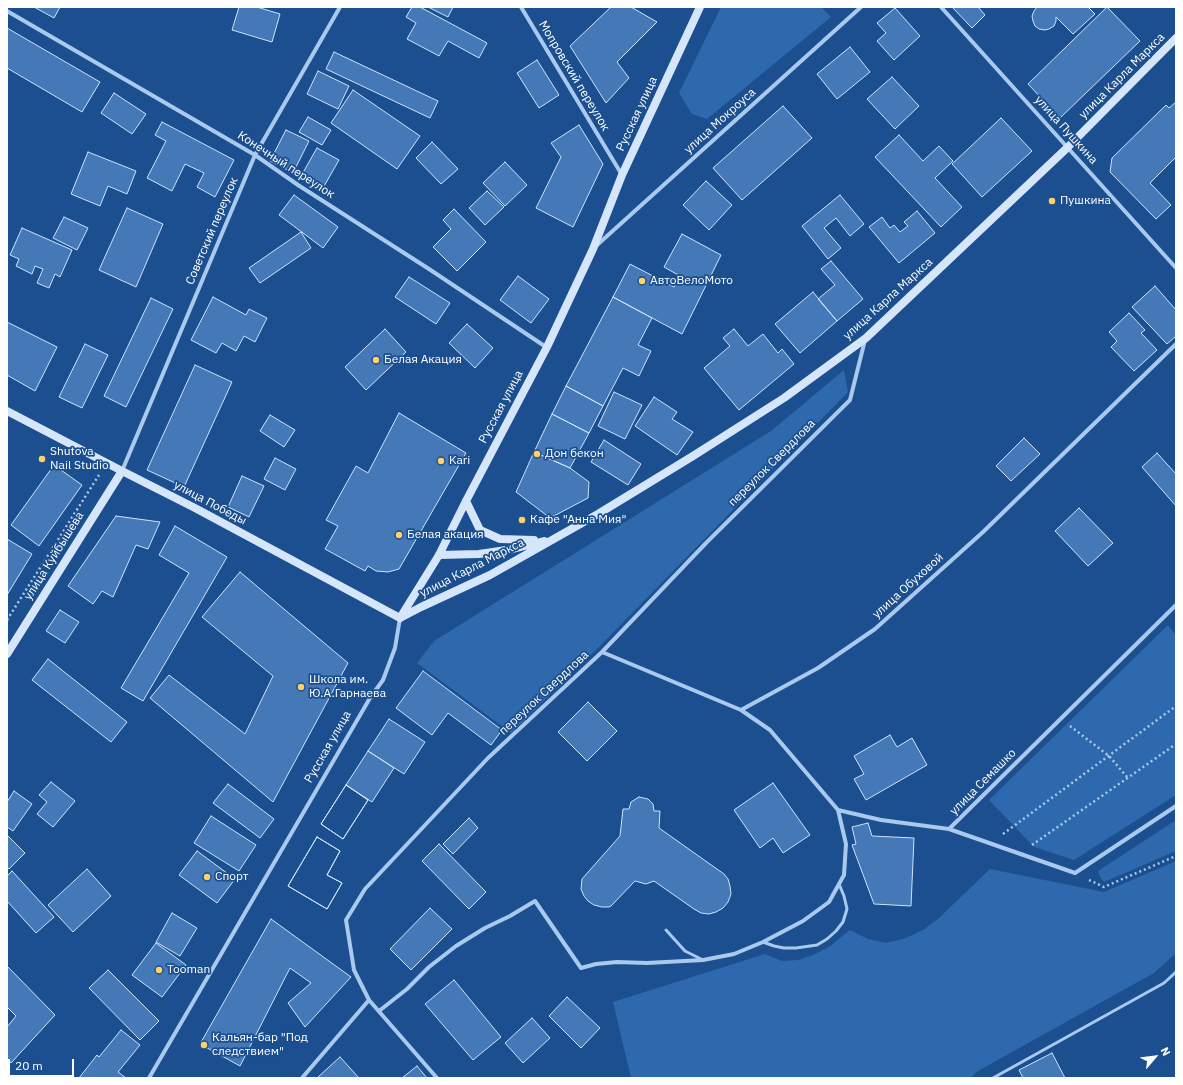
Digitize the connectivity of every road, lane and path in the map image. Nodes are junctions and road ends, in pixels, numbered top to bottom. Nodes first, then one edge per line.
1 (340, 7) edge
2 (521, 7) edge
3 (700, 7) edge
4 (861, 7) edge
5 (941, 7) edge
6 (7, 11) edge
7 (1176, 38) edge
8 (1068, 147) junction
9 (255, 155) junction
10 (622, 175) junction
11 (593, 249) junction
12 (1176, 268) edge
13 (866, 338) junction
14 (1176, 344) edge
15 (547, 348) junction
16 (7, 411) edge
17 (107, 462) junction
18 (122, 471) junction
19 (466, 501) junction
20 (555, 538) junction
21 (439, 555) junction
22 (1176, 605) edge
23 (400, 618) junction
24 (7, 620) edge
25 (602, 652) junction
26 (7, 654) edge
27 (1176, 706) edge
28 (741, 710) junction
29 (1061, 719) junction
30 (1176, 744) edge
31 (1109, 756) junction
32 (1128, 778) junction
33 (1176, 806) edge
34 (838, 810) junction
35 (949, 829) junction
36 (990, 843) junction
37 (1019, 854) junction
38 (1176, 856) edge
39 (1075, 873) junction
40 (839, 884) junction
41 (666, 930) dead end
42 (763, 942) junction
43 (703, 960) junction
44 (1176, 972) edge
45 (369, 1000) junction
46 (380, 1012) junction
47 (150, 1078) edge
48 (302, 1078) edge
49 (437, 1078) edge
50 (993, 1078) edge

1 - 9 street, Советский переулок
2 - 10 street, Мопровский переулок
3 - 10 main road, Русская улица
4 - 11 street, улица Мокроуса
5 - 8 street, улица Пушкина
6 - 9 street, Конечный переулок
7 - 8 main road, улица Карла Маркса
8 - 12 street, улица Пушкина
8 - 13 main road, улица Карла Маркса
9 - 15 street, Конечный переулок
9 - 18 street, Советский переулок
10 - 11 main road, Русская улица
11 - 15 main road, Русская улица
13 - 20 main road, улица Карла Маркса
13 - 25 street, переулок Свердлова
14 - 28 street, улица Обуховой
15 - 19 main road, Русская улица
16 - 17 main road, улица Победы
17 - 18 main road, улица Победы
17 - 24 path
18 - 23 main road, улица Победы
18 - 26 main road, улица Куйбышева
19 - 20 main road, улица Карла Маркса
19 - 21 main road, Русская улица
20 - 21 main road, улица Карла Маркса
20 - 23 main road, улица Карла Маркса
21 - 23 main road, Русская улица
22 - 29 street, улица Семашко
23 - 47 street, Русская улица
25 - 28 street
25 - 45 street, переулок Свердлова
27 - 31 path
28 - 34 street
29 - 31 path
29 - 35 street, улица Семашко
30 - 32 path
31 - 32 path
31 - 36 path
32 - 37 path
33 - 39 street
34 - 35 street, улица Семашко
34 - 40 street
35 - 36 street
36 - 37 street
37 - 39 street
38 - 39 path
40 - 42 street
40 - 42 lane
41 - 43 lane
42 - 43 street
43 - 46 street
44 - 50 lane
45 - 46 street, переулок Свердлова
45 - 48 street
46 - 49 street, переулок Свердлова

